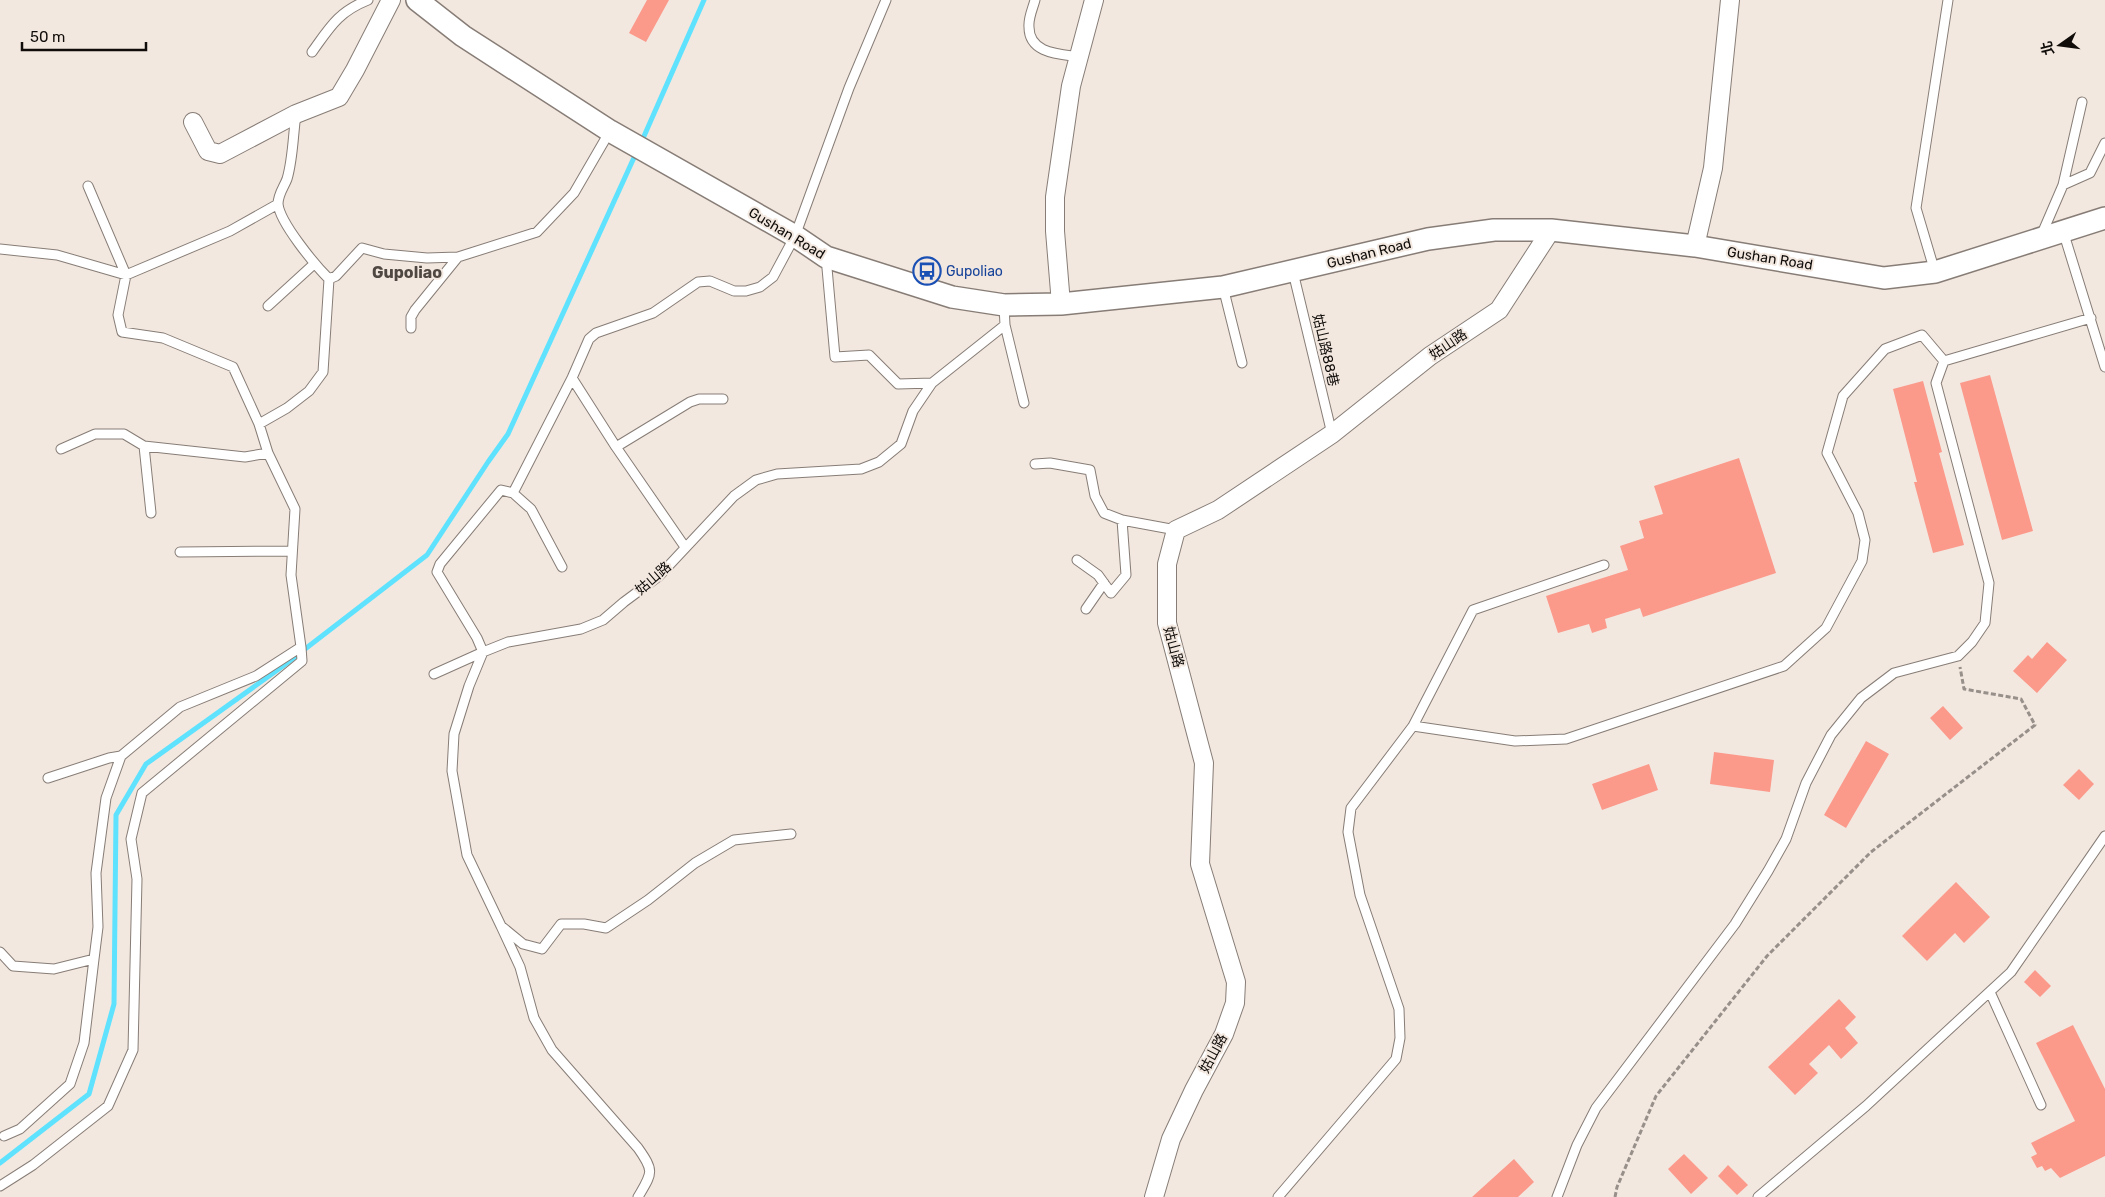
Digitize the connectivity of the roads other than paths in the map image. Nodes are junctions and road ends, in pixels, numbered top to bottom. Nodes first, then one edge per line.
1 (368, 0) edge
2 (391, 0) edge
3 (418, 0) edge
4 (886, 0) edge
5 (1035, 0) edge
6 (1094, 0) edge
7 (1730, 0) edge
8 (1948, 0) edge
9 (312, 52) dead end
10 (1080, 57) junction
11 (2082, 102) dead end
12 (296, 114) junction
13 (194, 122) dead end
14 (618, 136) junction
15 (2105, 143) edge
16 (2063, 185) junction
17 (88, 186) dead end
18 (278, 204) junction
19 (2105, 218) edge
20 (1552, 230) junction
21 (2063, 231) junction
22 (795, 236) junction
23 (2038, 241) junction
24 (1695, 246) junction
25 (0, 249) edge
26 (458, 257) junction
27 (826, 257) junction
28 (314, 264) junction
29 (1293, 272) junction
30 (1935, 272) junction
31 (126, 275) junction
32 (330, 279) junction
33 (1223, 287) junction
34 (1061, 304) junction
35 (268, 306) dead end
36 (1005, 315) junction
37 (2091, 318) junction
38 (411, 328) dead end
39 (1944, 362) junction
40 (1242, 363) dead end
41 (2105, 367) edge
42 (572, 378) junction
43 (932, 383) junction
44 (723, 399) dead end
45 (1024, 403) dead end
46 (258, 424) junction
47 (1332, 434) junction
48 (144, 446) junction
49 (616, 446) junction
50 (61, 449) dead end
51 (268, 453) junction
52 (1035, 464) dead end
53 (513, 493) junction
54 (151, 513) dead end
55 (1122, 520) junction
56 (1176, 530) junction
57 (685, 547) junction
58 (292, 551) junction
59 (180, 552) dead end
60 (1077, 560) dead end
61 (1604, 565) dead end
62 (562, 567) dead end
63 (1104, 583) junction
64 (1086, 609) dead end
65 (301, 648) junction
66 (483, 652) junction
67 (434, 674) dead end
68 (1413, 726) junction
69 (121, 756) junction
70 (48, 778) dead end
71 (791, 834) dead end
72 (2105, 836) edge
73 (501, 926) junction
74 (0, 952) edge
75 (94, 959) junction
76 (1990, 992) junction
77 (2041, 1105) dead end
78 (4, 1136) dead end
79 (0, 1186) edge
80 (638, 1197) edge
81 (1154, 1197) edge
82 (1278, 1197) edge
83 (1557, 1197) edge
84 (1758, 1197) edge

1 - 9 lane
2 - 12 street
3 - 14 street
4 - 22 lane
5 - 10 lane
6 - 10 street
7 - 24 street
8 - 30 lane
10 - 34 street
11 - 16 lane
12 - 13 street
12 - 18 lane
14 - 22 street, Gushan Road
14 - 26 lane
15 - 16 lane
16 - 23 lane
17 - 31 lane
18 - 28 lane
18 - 31 lane
19 - 21 street, Gushan Road
20 - 24 street, Gushan Road
20 - 29 street, Gushan Road
20 - 47 street, 姑山路
21 - 23 street, Gushan Road
21 - 37 lane
22 - 27 street, Gushan Road
22 - 42 lane
23 - 30 street, Gushan Road
24 - 30 street, Gushan Road
25 - 31 lane
26 - 32 lane
26 - 38 lane
27 - 36 street, Gushan Road
27 - 43 lane
28 - 32 lane
28 - 35 lane
29 - 33 street, Gushan Road
29 - 47 lane, 姑山路88巷
31 - 46 lane
32 - 46 lane
33 - 34 street, Gushan Road
33 - 40 lane
34 - 36 street, Gushan Road
36 - 43 lane, 姑山路
36 - 45 lane
37 - 39 lane
37 - 41 lane
39 - 68 lane
39 - 83 lane
42 - 49 lane
42 - 53 lane
43 - 57 lane, 姑山路
44 - 49 lane
46 - 51 lane
47 - 56 street, 姑山路
48 - 50 lane
48 - 51 lane
48 - 54 lane
49 - 57 lane
51 - 58 lane
52 - 55 lane
53 - 62 lane
53 - 66 lane
55 - 56 lane
55 - 63 lane
56 - 81 street, 姑山路
57 - 66 lane, 姑山路
58 - 59 lane
58 - 65 lane
60 - 63 lane
61 - 68 lane
63 - 64 lane
65 - 69 lane
65 - 79 lane
66 - 67 lane, 姑山路
66 - 73 lane
68 - 82 lane
69 - 70 lane
69 - 75 lane
71 - 73 lane
72 - 76 lane
73 - 80 lane
74 - 75 lane
75 - 78 lane
76 - 77 lane
76 - 84 lane

